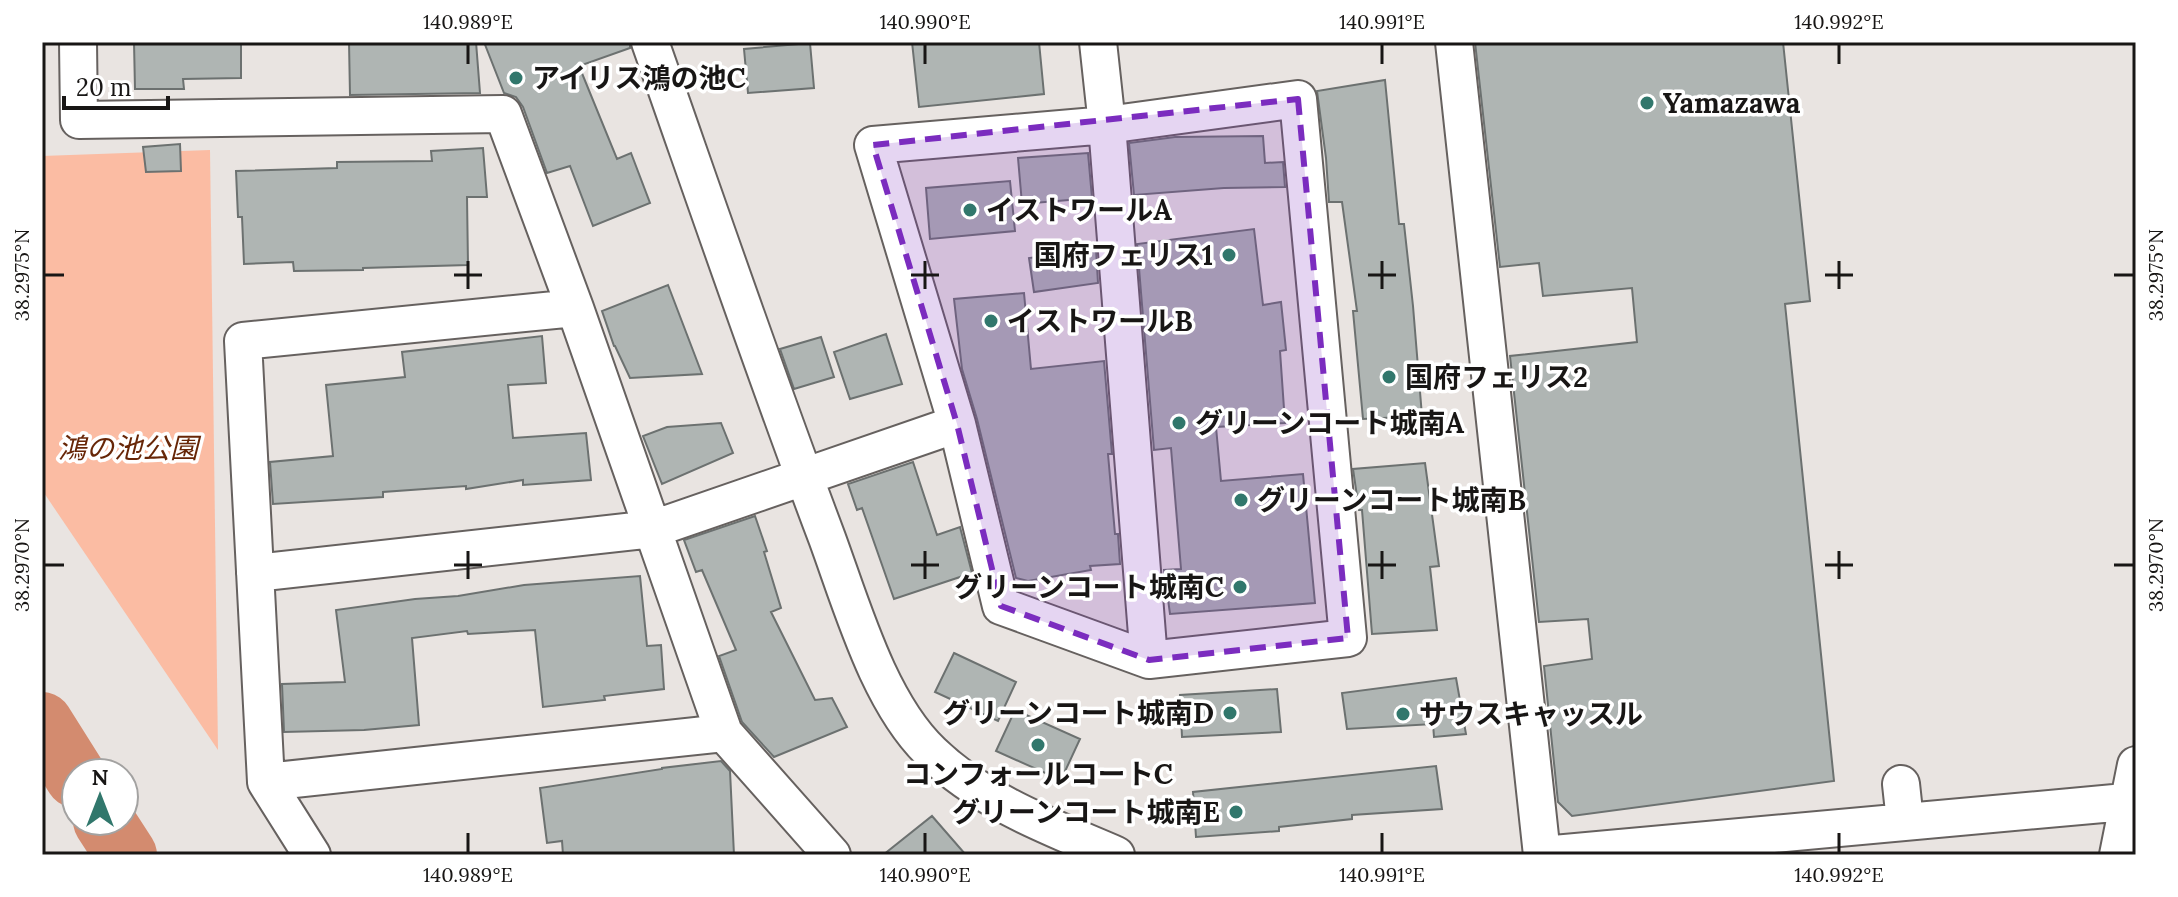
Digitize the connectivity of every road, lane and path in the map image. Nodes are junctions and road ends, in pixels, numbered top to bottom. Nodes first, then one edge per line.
1 (78, 42) edge
2 (650, 42) edge
3 (1098, 42) edge
4 (1454, 42) edge
5 (1107, 125) junction
6 (575, 308) junction
7 (957, 424) junction
8 (804, 477) junction
9 (653, 529) junction
10 (255, 573) junction
11 (1149, 660) junction
12 (724, 733) junction
13 (2136, 765) edge
14 (266, 782) junction
15 (1901, 784) dead end
16 (2132, 802) edge
17 (1905, 821) junction
18 (312, 855) edge
19 (832, 855) edge
20 (1116, 855) edge
21 (1542, 855) edge
22 (2118, 855) edge

1 - 6 street
2 - 8 street
3 - 5 street
4 - 21 street
5 - 7 street
5 - 11 street
5 - 11 street
6 - 9 street
6 - 10 street
7 - 8 street
7 - 11 street
8 - 9 street
8 - 20 street
9 - 10 street
9 - 12 street
10 - 14 street
12 - 14 street
12 - 19 street
13 - 16 street
14 - 18 street
15 - 17 street
16 - 17 street
16 - 22 street
17 - 21 street

